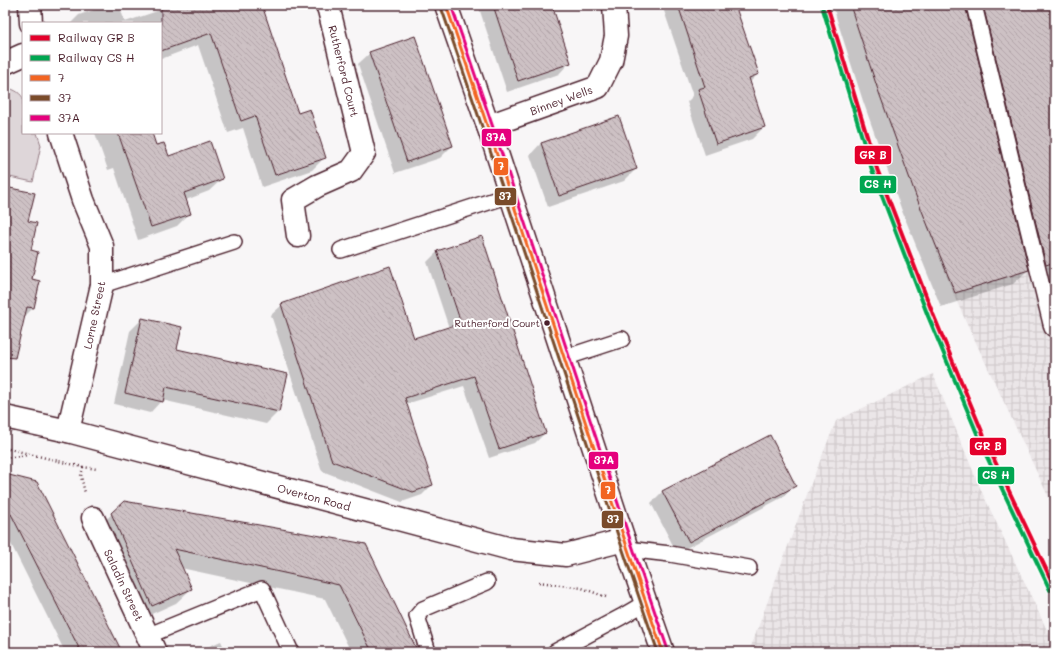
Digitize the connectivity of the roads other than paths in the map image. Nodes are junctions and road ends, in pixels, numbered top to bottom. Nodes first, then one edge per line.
1 (446, 5) edge
2 (614, 5) edge
3 (974, 5) edge
4 (333, 7) edge
5 (22, 55) edge
6 (5, 62) edge
7 (488, 126) junction
8 (61, 134) edge
9 (510, 195) junction
10 (298, 236) dead end
11 (234, 242) dead end
12 (341, 250) dead end
13 (102, 285) junction
14 (1052, 328) dead end
15 (622, 338) dead end
16 (564, 358) junction
17 (5, 417) edge
18 (68, 431) junction
19 (93, 518) dead end
20 (625, 545) junction
21 (749, 568) dead end
22 (487, 582) dead end
23 (646, 602) junction
24 (151, 644) edge
25 (291, 652) edge
26 (428, 652) edge
27 (554, 652) edge
28 (663, 652) edge

1 - 7 street
2 - 7 street, Binney Wells
3 - 14 lane
4 - 10 street, Rutherford Court
5 - 6 street
7 - 9 street
8 - 13 street, Lorne Street
9 - 12 lane
9 - 16 street
11 - 13 lane
13 - 18 street, Lorne Street
15 - 16 lane
16 - 20 street
17 - 18 street, Overton Road
18 - 20 street, Overton Road
19 - 24 street, Saladin Street
20 - 21 lane
20 - 23 street
22 - 26 lane
23 - 27 lane
23 - 28 street
24 - 25 lane

